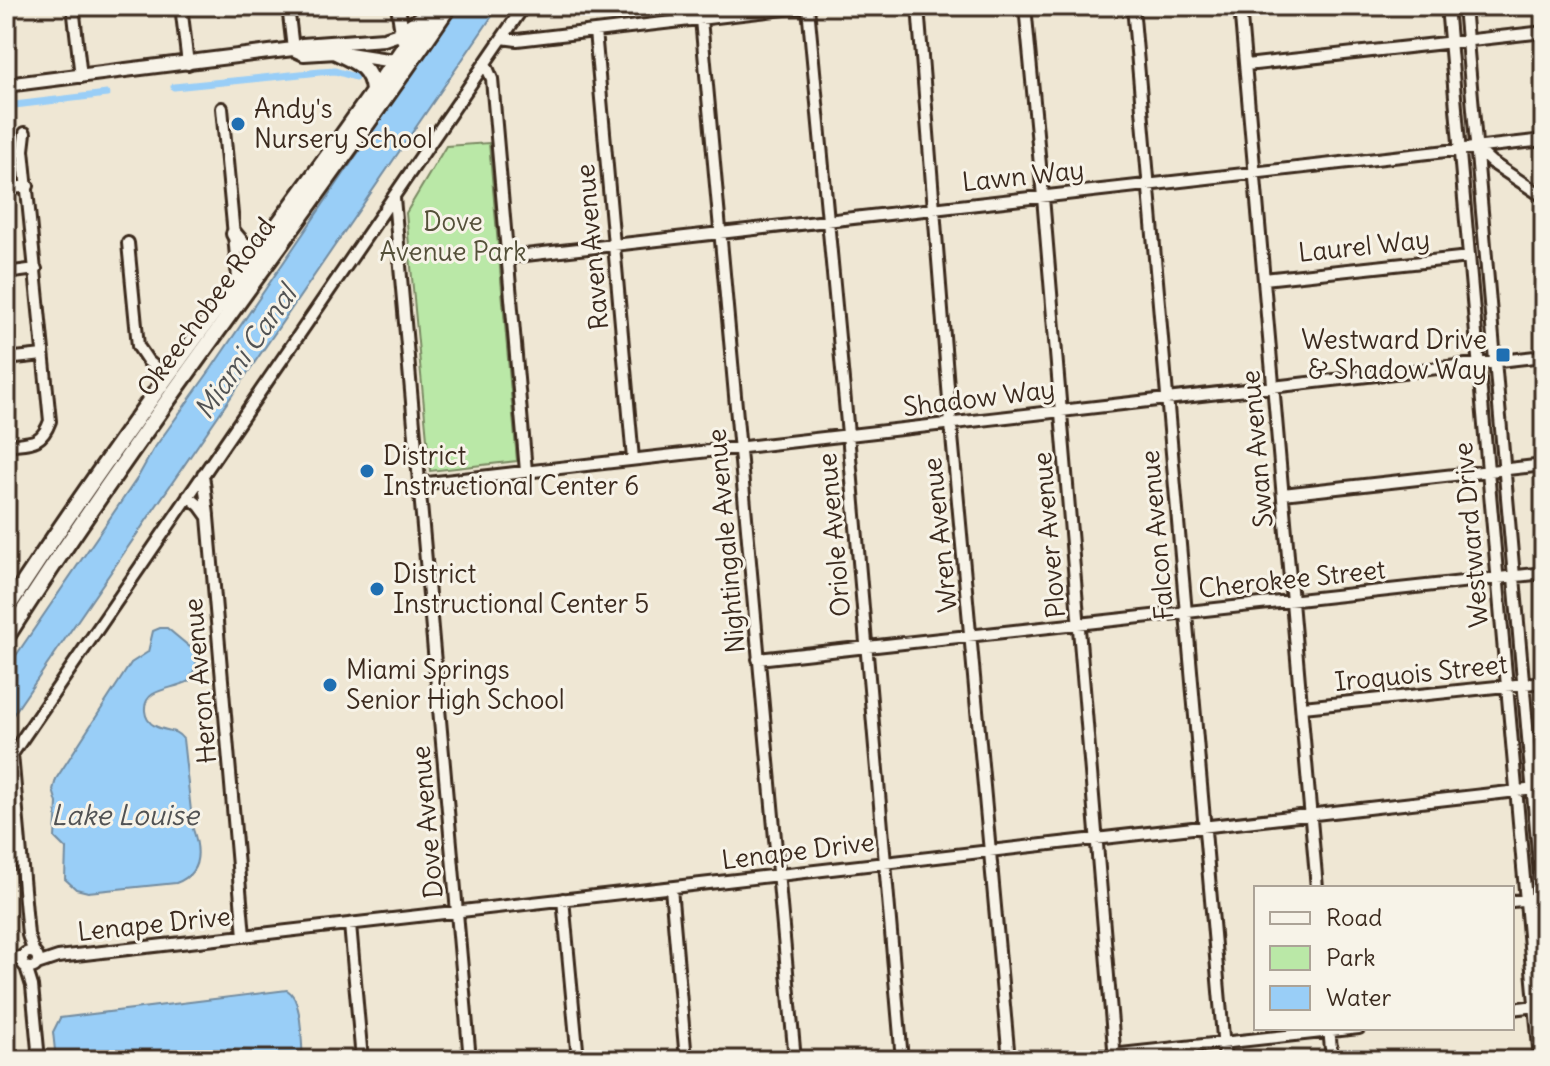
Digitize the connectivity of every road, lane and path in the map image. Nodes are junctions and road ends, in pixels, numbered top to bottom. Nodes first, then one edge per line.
1 (73, 6) edge
2 (181, 6) edge
3 (288, 6) edge
4 (398, 6) edge
5 (449, 6) edge
6 (524, 6) edge
7 (809, 6) edge
8 (918, 6) edge
9 (1025, 6) edge
10 (1133, 6) edge
11 (1240, 6) edge
12 (1447, 6) edge
13 (1464, 6) edge
14 (429, 10) edge
15 (701, 19) junction
16 (595, 31) junction
17 (1544, 32) edge
18 (502, 38) junction
19 (1467, 41) junction
20 (1450, 42) junction
21 (293, 49) junction
22 (336, 52) junction
23 (403, 56) junction
24 (485, 63) junction
25 (188, 64) junction
26 (1246, 65) junction
27 (81, 77) junction
28 (6, 85) edge
29 (373, 91) junction
30 (222, 108) dead end
31 (25, 133) dead end
32 (1544, 140) edge
33 (1476, 148) junction
34 (1460, 149) junction
35 (1255, 173) junction
36 (1148, 185) junction
37 (28, 186) junction
38 (6, 189) edge
39 (1043, 197) junction
40 (1544, 197) edge
41 (394, 198) junction
42 (936, 208) junction
43 (828, 220) junction
44 (721, 233) junction
45 (234, 234) junction
46 (128, 243) dead end
47 (614, 244) junction
48 (261, 247) junction
49 (508, 257) junction
50 (1469, 257) junction
51 (36, 269) junction
52 (6, 273) edge
53 (238, 278) junction
54 (1264, 279) junction
55 (234, 310) junction
56 (43, 355) junction
57 (1544, 356) edge
58 (6, 359) edge
59 (1495, 362) junction
60 (1478, 364) junction
61 (167, 377) junction
62 (1272, 386) junction
63 (1168, 398) junction
64 (161, 410) junction
65 (1061, 410) junction
66 (951, 425) junction
67 (848, 434) junction
68 (6, 445) edge
69 (740, 446) junction
70 (633, 459) junction
71 (1544, 465) edge
72 (1504, 469) junction
73 (526, 471) junction
74 (1487, 471) junction
75 (203, 474) junction
76 (419, 484) junction
77 (1283, 494) junction
78 (188, 496) junction
79 (66, 517) junction
80 (208, 517) junction
81 (70, 537) junction
82 (1544, 573) edge
83 (1513, 577) junction
84 (1497, 579) junction
85 (8, 581) dead end
86 (25, 581) junction
87 (1292, 601) junction
88 (6, 610) edge
89 (1185, 614) junction
90 (1078, 626) junction
91 (6, 638) edge
92 (972, 638) junction
93 (866, 649) junction
94 (758, 659) junction
95 (1544, 682) edge
96 (1523, 685) junction
97 (1507, 686) junction
98 (1303, 707) junction
99 (9, 759) edge
100 (1538, 789) edge
101 (1516, 792) junction
102 (1312, 816) junction
103 (1205, 827) junction
104 (1097, 840) junction
105 (991, 851) junction
106 (884, 864) junction
107 (777, 876) junction
108 (1317, 886) edge
109 (671, 888) junction
110 (1543, 897) edge
111 (563, 899) junction
112 (1525, 899) junction
113 (1514, 901) edge
114 (457, 911) junction
115 (1544, 920) edge
116 (350, 924) junction
117 (244, 936) junction
118 (30, 960) junction
119 (6, 962) edge
120 (1540, 1005) edge
121 (1514, 1009) edge
122 (1329, 1030) edge
123 (1223, 1041) junction
124 (1115, 1057) edge
125 (39, 1060) edge
126 (362, 1060) edge
127 (470, 1060) edge
128 (578, 1060) edge
129 (686, 1060) edge
130 (795, 1060) edge
131 (902, 1060) edge
132 (1009, 1060) edge
133 (1066, 1060) edge
134 (1225, 1060) edge
135 (1332, 1060) edge
136 (1540, 1060) edge

1 - 27 street
2 - 25 street
3 - 21 street
4 - 23 main road
5 - 23 highway, Okeechobee Road
6 - 18 street
7 - 15 street
7 - 43 street, Oriole Avenue
8 - 42 street, Wren Avenue
9 - 39 street, Plover Avenue
10 - 36 street, Falcon Avenue
11 - 26 street, Swan Avenue
12 - 20 street, Westward Drive
13 - 19 street, Westward Drive
14 - 23 highway, Okeechobee Road
15 - 16 street
15 - 44 street, Nightingale Avenue
16 - 18 street
16 - 47 street, Raven Avenue
17 - 19 street
18 - 24 street
19 - 20 street
19 - 33 street, Westward Drive
20 - 26 street
20 - 34 street, Westward Drive
21 - 22 main road
21 - 23 main road
21 - 25 main road
22 - 23 main road
22 - 29 highway
23 - 29 highway, Okeechobee Road
23 - 55 highway, Okeechobee Road
24 - 41 street
24 - 49 street
25 - 27 main road
26 - 35 street, Swan Avenue
27 - 28 main road
29 - 48 highway, Okeechobee Road
30 - 45 street
31 - 37 street
32 - 33 street, Lawn Way
33 - 34 street, Lawn Way
33 - 40 street
33 - 59 street, Westward Drive
34 - 35 street, Lawn Way
34 - 50 street, Westward Drive
35 - 36 street, Lawn Way
35 - 54 street, Swan Avenue
36 - 39 street, Lawn Way
36 - 63 street, Falcon Avenue
37 - 38 street
37 - 51 street
39 - 42 street, Lawn Way
39 - 65 street, Plover Avenue
41 - 75 street
41 - 76 street, Dove Avenue
42 - 43 street, Lawn Way
42 - 66 street, Wren Avenue
43 - 44 street, Lawn Way
43 - 67 street, Oriole Avenue
44 - 47 street, Lawn Way
44 - 69 street, Nightingale Avenue
45 - 48 highway
45 - 53 street
46 - 61 street
47 - 49 street, Lawn Way
47 - 70 street, Raven Avenue
48 - 53 highway, Okeechobee Road
49 - 73 street
50 - 54 street, Laurel Way
50 - 60 street, Westward Drive
51 - 52 street
51 - 56 street
53 - 55 highway
53 - 61 highway, Okeechobee Road
54 - 62 street, Swan Avenue
55 - 64 highway, Okeechobee Road
56 - 58 street
56 - 68 street
57 - 59 street, Shadow Way
59 - 60 street, Shadow Way
59 - 72 street, Westward Drive
60 - 62 street, Shadow Way
60 - 74 street, Westward Drive
61 - 64 highway
61 - 79 highway, Okeechobee Road
62 - 63 street, Shadow Way
62 - 77 street, Swan Avenue
63 - 65 street, Shadow Way
63 - 89 street, Falcon Avenue
64 - 81 highway, Okeechobee Road
65 - 66 street, Shadow Way
65 - 90 street, Plover Avenue
66 - 67 street, Shadow Way
66 - 92 street, Wren Avenue
67 - 69 street, Shadow Way
67 - 93 street, Oriole Avenue
69 - 70 street, Shadow Way
69 - 94 street, Nightingale Avenue
70 - 73 street, Shadow Way
71 - 72 street
72 - 74 street
72 - 83 street, Westward Drive
73 - 76 street, Shadow Way
74 - 77 street
74 - 84 street, Westward Drive
75 - 78 street
75 - 80 street, Heron Avenue
76 - 114 street, Dove Avenue
77 - 87 street, Swan Avenue
78 - 80 street
78 - 99 street
79 - 81 highway
79 - 86 highway, Okeechobee Road
80 - 117 street, Heron Avenue
81 - 91 highway, Okeechobee Road
82 - 83 street, Cherokee Street
83 - 84 street, Cherokee Street
83 - 96 street, Westward Drive
84 - 87 street, Cherokee Street
84 - 97 street, Westward Drive
85 - 86 highway
86 - 88 highway, Okeechobee Road
87 - 89 street, Cherokee Street
87 - 98 street, Swan Avenue
89 - 90 street, Cherokee Street
89 - 103 street, Falcon Avenue
90 - 92 street, Cherokee Street
90 - 104 street, Plover Avenue
92 - 93 street, Cherokee Street
92 - 105 street, Wren Avenue
93 - 94 street, Cherokee Street
93 - 106 street, Oriole Avenue
94 - 107 street, Nightingale Avenue
95 - 96 street, Iroquois Street
96 - 97 street, Iroquois Street
96 - 100 street, Westward Drive
97 - 98 street, Iroquois Street
97 - 101 street, Westward Drive
98 - 102 street, Swan Avenue
99 - 118 street
100 - 101 street, Lenape Drive
100 - 110 street, Westward Drive
101 - 102 street, Lenape Drive
101 - 112 street, Westward Drive
102 - 103 street, Lenape Drive
102 - 108 street, Swan Avenue
103 - 104 street, Lenape Drive
103 - 123 street, Falcon Avenue
104 - 105 street, Lenape Drive
104 - 124 street, Plover Avenue
105 - 106 street, Lenape Drive
105 - 132 street, Wren Avenue
106 - 107 street, Lenape Drive
106 - 131 street, Oriole Avenue
107 - 109 street, Lenape Drive
107 - 130 street, Nightingale Avenue
109 - 111 street, Lenape Drive
109 - 129 street
110 - 112 street
110 - 115 street, Westward Drive
111 - 114 street, Lenape Drive
111 - 128 street
112 - 113 street
112 - 120 street, Westward Drive
114 - 116 street, Lenape Drive
114 - 127 street, Dove Avenue
116 - 117 street, Lenape Drive
116 - 126 street
117 - 118 street, Lenape Drive
118 - 119 street
118 - 125 street
120 - 121 street
120 - 136 street, Westward Drive
122 - 123 street
122 - 135 street
123 - 124 street
123 - 134 street, Falcon Avenue
124 - 133 street

